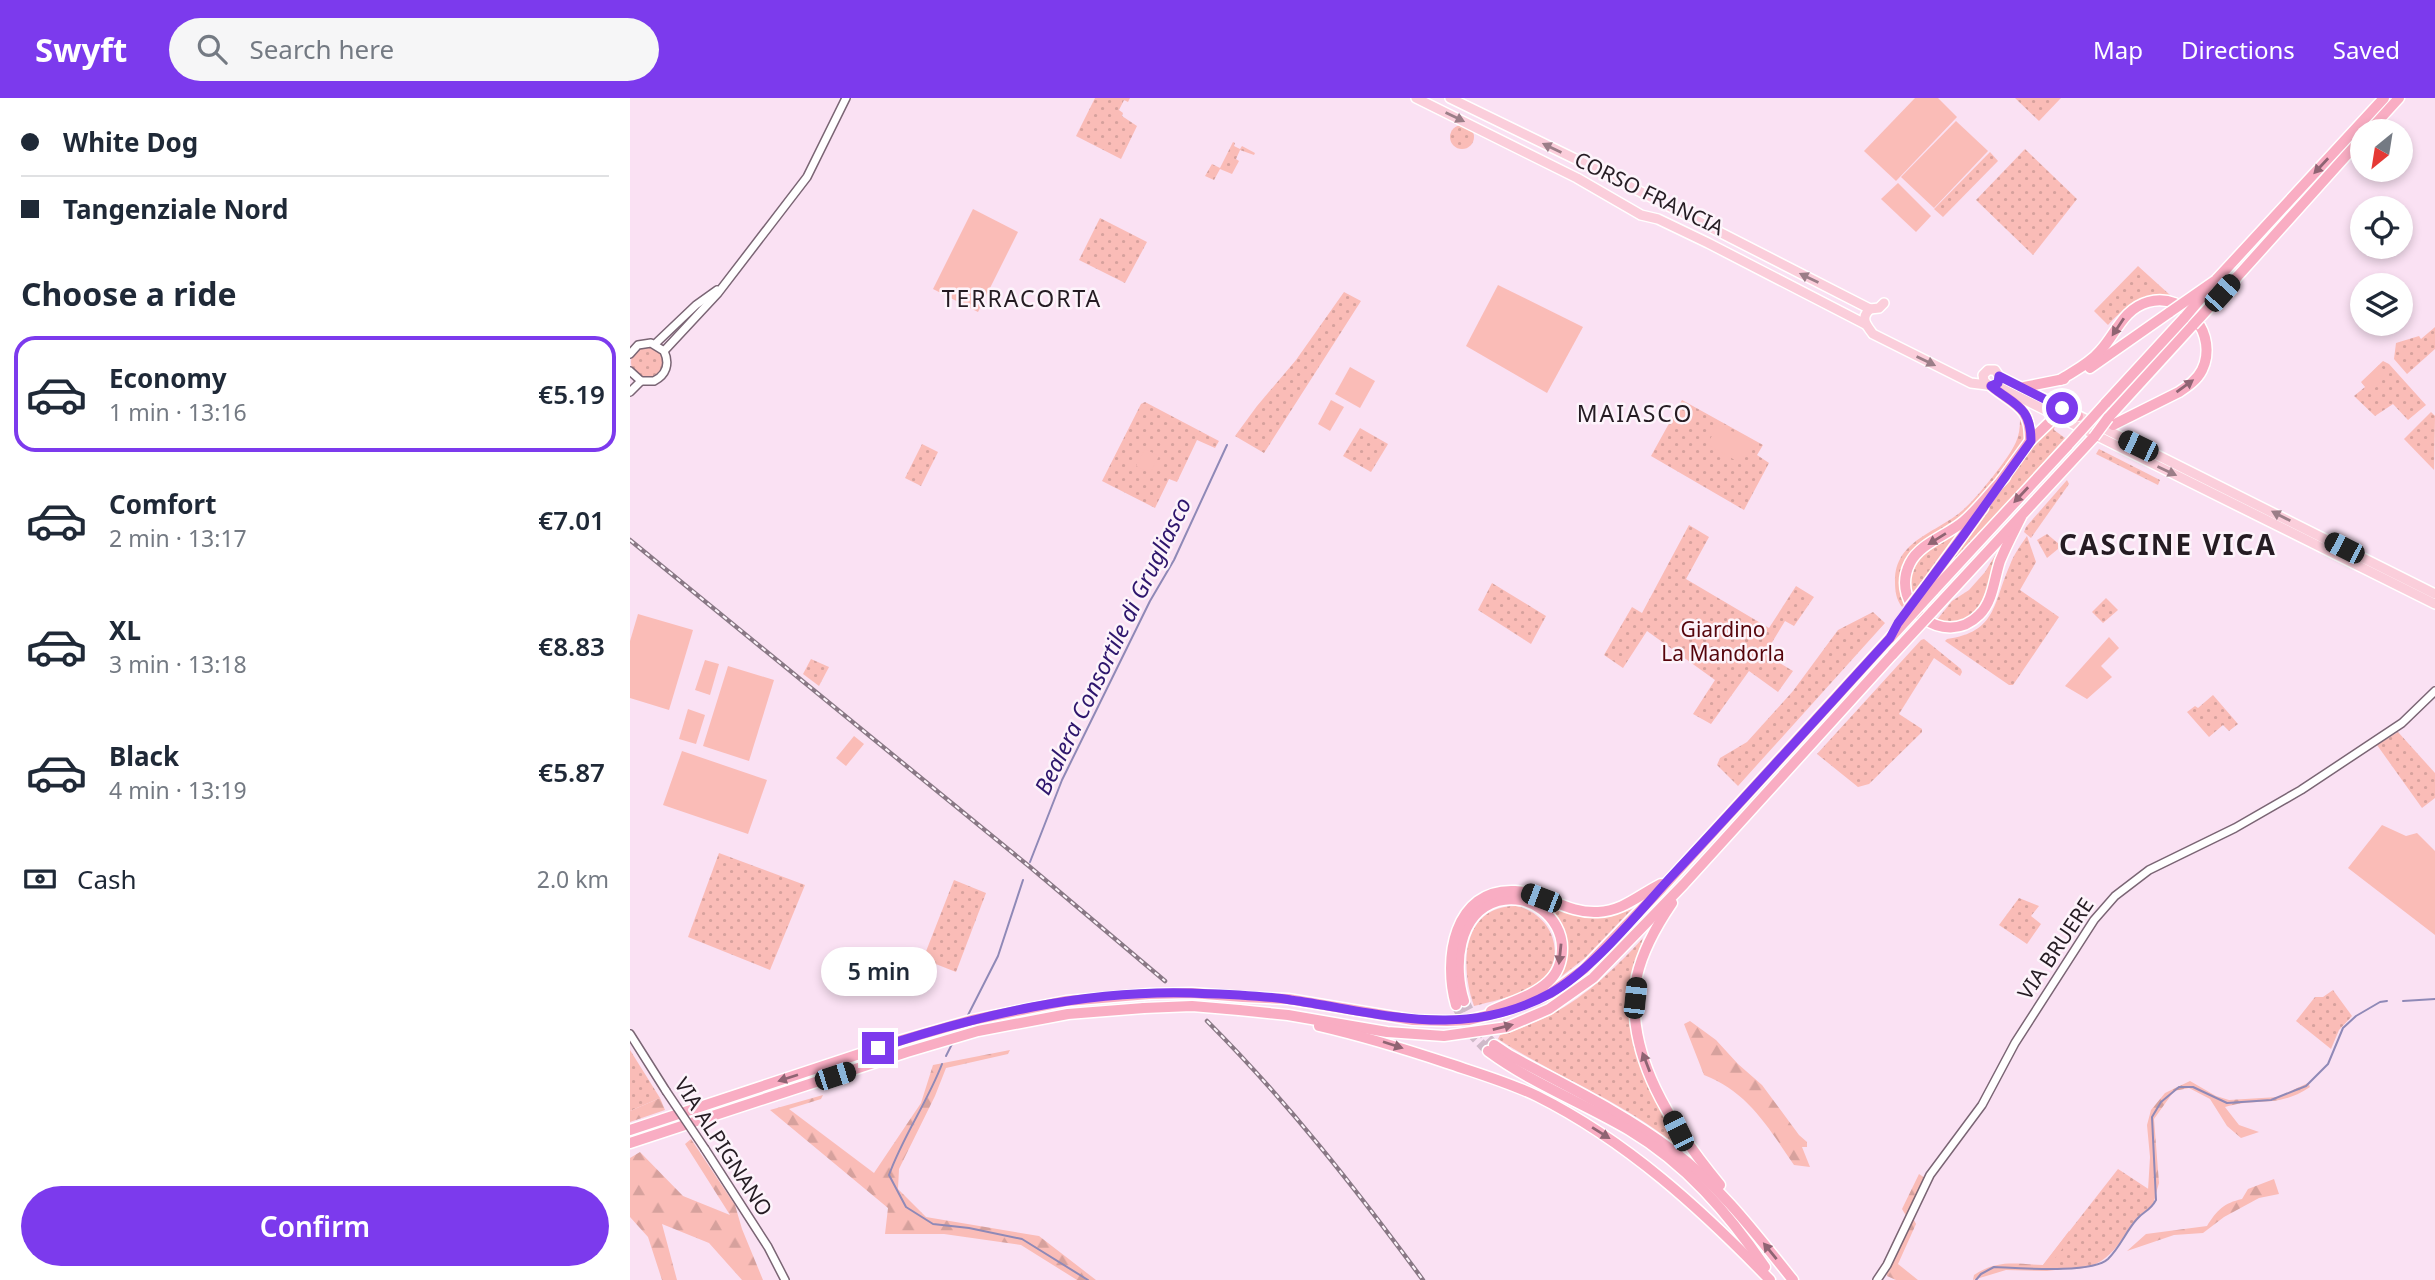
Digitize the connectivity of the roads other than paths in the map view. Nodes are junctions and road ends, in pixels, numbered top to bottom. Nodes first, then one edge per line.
1 (849, 98) edge
2 (1416, 98) edge
3 (1450, 98) edge
4 (2384, 98) edge
5 (2399, 98) edge
6 (2380, 119) edge
7 (2350, 151) edge
8 (2216, 280) junction
9 (718, 290) junction
10 (1884, 303) dead end
11 (1870, 309) junction
12 (2189, 321) junction
13 (1865, 324) junction
14 (634, 344) edge
15 (655, 344) junction
16 (664, 351) junction
17 (630, 354) edge
18 (630, 371) edge
19 (2060, 380) junction
20 (641, 381) junction
21 (1993, 383) junction
22 (2024, 387) junction
23 (630, 392) edge
24 (2056, 416) junction
25 (2078, 416) junction
26 (2094, 437) junction
27 (2031, 441) junction
28 (2004, 477) junction
29 (2021, 517) junction
30 (1930, 588) junction
31 (2435, 594) edge
32 (2435, 604) edge
33 (2435, 691) edge
34 (1667, 881) junction
35 (1684, 884) junction
36 (1266, 1014) junction
37 (1479, 1017) junction
38 (630, 1034) edge
39 (630, 1130) edge
40 (630, 1143) edge
41 (1747, 1223) junction
42 (785, 1280) edge
43 (1772, 1280) edge
44 (1793, 1280) edge
45 (1877, 1280) edge

1 - 9 street
2 -> 13 main road, CORSO FRANCIA
11 -> 3 main road, CORSO FRANCIA
4 -> 8 highway
5 - 6 highway
7 - 12 highway, bridge
8 - 12 highway, bridge
8 - 19 highway, bridge
9 - 15 street
9 - 16 street
10 - 11 main road
11 - 13 main road
12 - 26 highway, bridge
12 -> 30 highway, bridge
13 -> 21 main road
14 - 15 street
14 - 17 street
15 - 16 street
16 - 20 street
18 - 20 street
19 - 22 highway
26 -> 19 highway
20 - 23 street
21 - 22 main road
21 - 24 main road
21 - 27 highway
22 - 25 main road
24 - 25 highway
24 - 27 highway
24 -> 32 main road
31 -> 25 main road
26 - 29 highway
27 - 28 highway
28 -> 29 highway
28 - 30 highway
29 - 35 highway, bridge
30 - 34 highway, bridge
33 - 45 street, VIA BRUERE
34 - 37 highway
34 -> 37 highway
36 -> 35 highway
41 -> 35 highway
36 - 40 highway, bridge
36 -> 43 highway
37 -> 39 highway, bridge
38 - 42 street, VIA ALPIGNANO, bridge
41 - 43 highway
44 -> 41 highway

